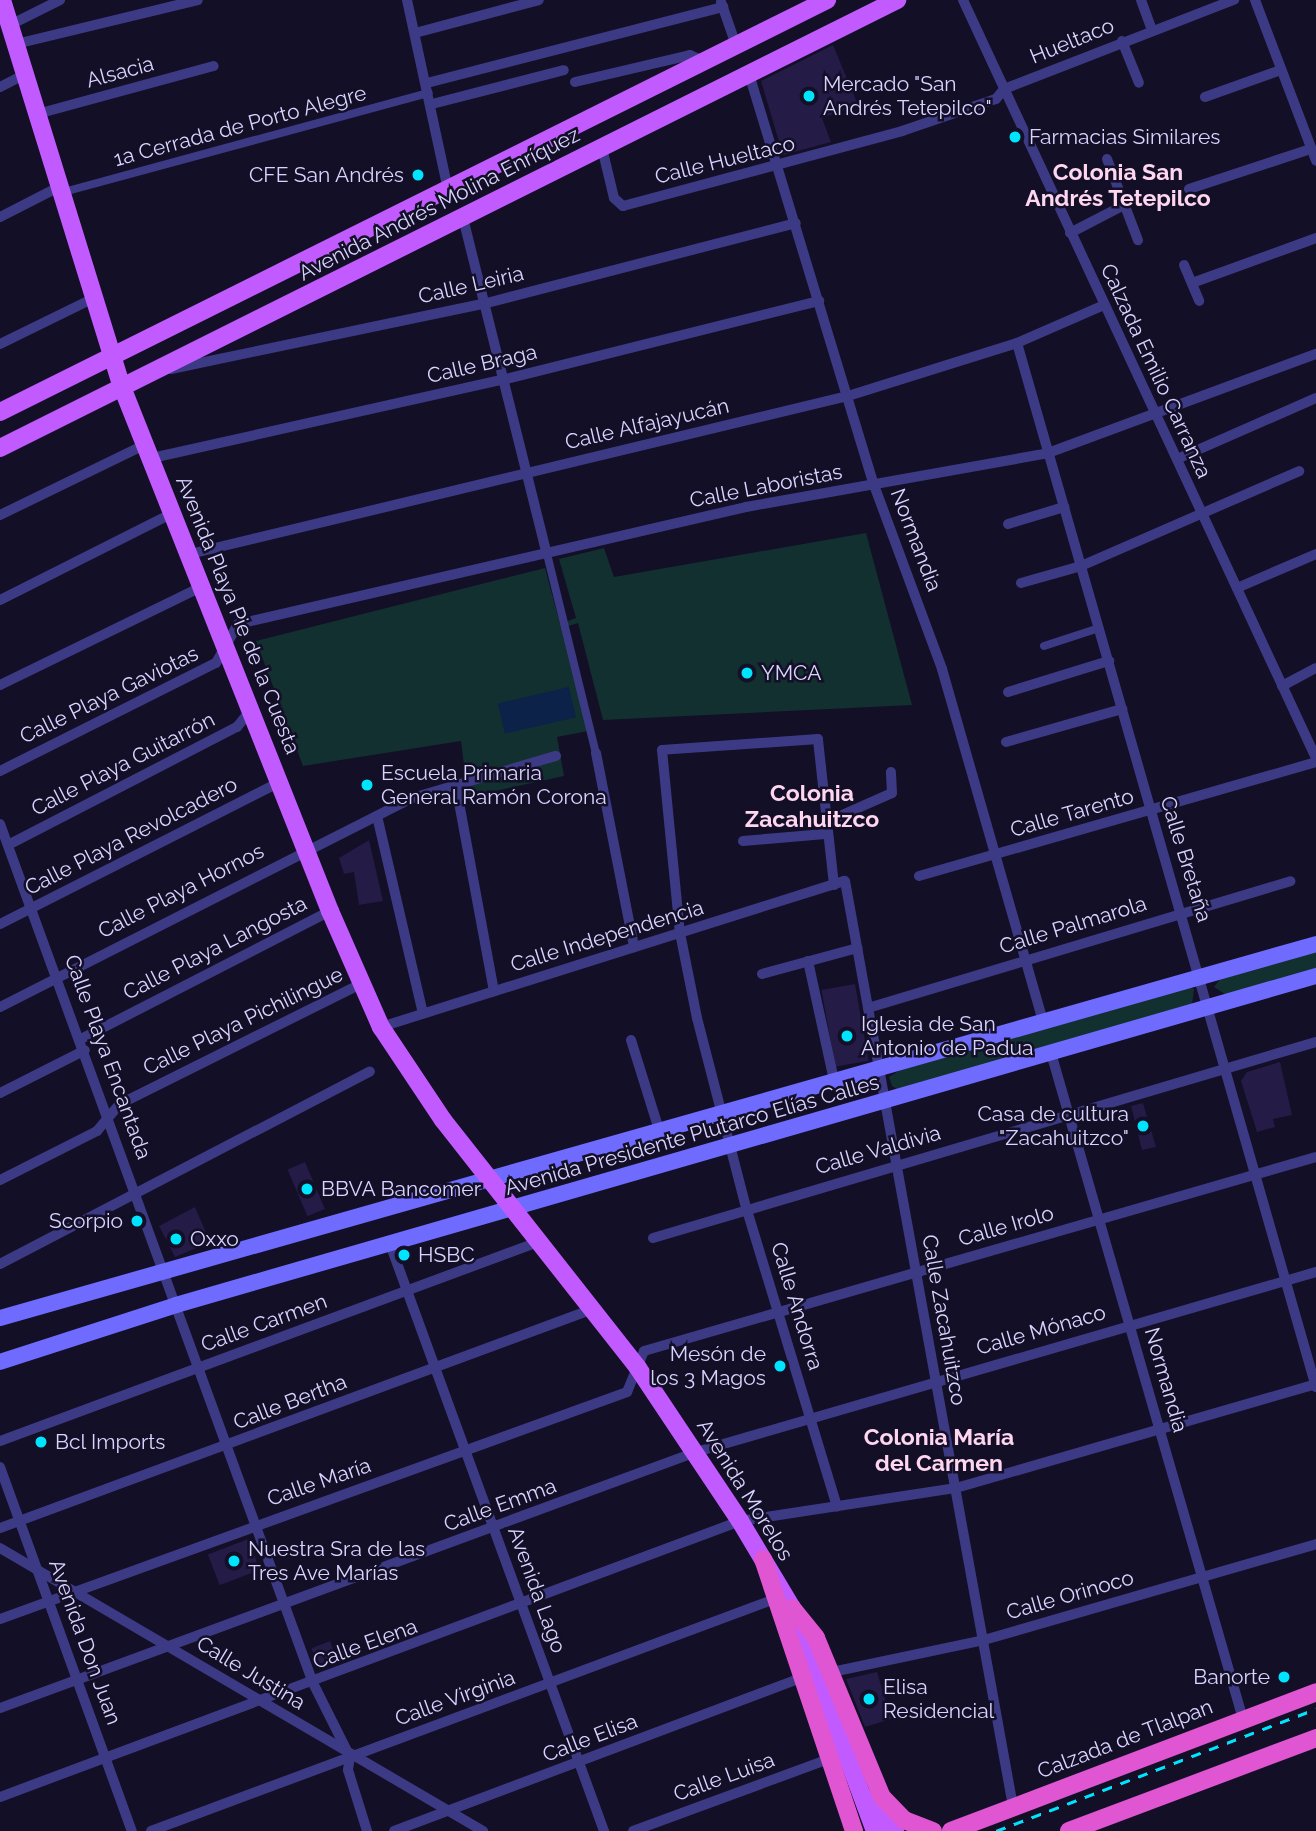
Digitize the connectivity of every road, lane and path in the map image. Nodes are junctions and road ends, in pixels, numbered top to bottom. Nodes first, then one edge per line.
1 (3, 0) edge
2 (60, 0) edge
3 (198, 0) edge
4 (407, 0) edge
5 (539, 0) edge
6 (827, 0) edge
7 (897, 0) edge
8 (963, 0) edge
9 (1141, 0) edge
10 (1234, 0) edge
11 (1255, 0) edge
12 (722, 3) edge
13 (10, 25) junction
14 (1152, 30) junction
15 (415, 33) junction
16 (1122, 41) junction
17 (16, 44) junction
18 (736, 45) junction
19 (705, 61) junction
20 (214, 66) dead end
21 (564, 70) dead end
22 (1282, 70) junction
23 (25, 74) junction
24 (749, 74) junction
25 (575, 82) dead end
26 (1139, 83) dead end
27 (0, 87) edge
28 (1004, 89) junction
29 (429, 93) junction
30 (1205, 97) dead end
31 (37, 114) junction
32 (602, 148) junction
33 (1311, 149) junction
34 (1107, 159) dead end
35 (1316, 161) edge
36 (778, 167) junction
37 (448, 189) junction
38 (1189, 189) dead end
39 (60, 190) junction
40 (1122, 206) junction
41 (0, 217) edge
42 (463, 218) junction
43 (796, 223) junction
44 (1070, 233) junction
45 (1316, 238) edge
46 (1138, 240) dead end
47 (1184, 265) dead end
48 (1192, 283) junction
49 (92, 299) junction
50 (819, 301) junction
51 (1199, 301) dead end
52 (483, 304) junction
53 (1104, 305) junction
54 (1017, 343) junction
55 (0, 344) edge
56 (1316, 354) edge
57 (112, 357) junction
58 (151, 373) junction
59 (502, 380) junction
60 (122, 387) junction
61 (848, 396) junction
62 (1316, 398) edge
63 (1154, 411) junction
64 (0, 412) edge
65 (0, 448) edge
66 (149, 451) junction
67 (1048, 453) junction
68 (1177, 459) junction
69 (1299, 471) dead end
70 (527, 472) junction
71 (874, 485) junction
72 (1064, 507) junction
73 (173, 513) junction
74 (0, 515) edge
75 (1203, 515) junction
76 (1008, 524) dead end
77 (190, 554) junction
78 (547, 554) junction
79 (1316, 554) edge
80 (1080, 566) junction
81 (1021, 583) dead end
82 (203, 586) junction
83 (1237, 588) junction
84 (0, 600) edge
85 (1099, 628) junction
86 (226, 645) junction
87 (1044, 646) dead end
88 (1109, 661) junction
89 (1316, 668) edge
90 (0, 685) edge
91 (1282, 686) junction
92 (1008, 692) dead end
93 (1122, 709) junction
94 (251, 710) junction
95 (1006, 742) dead end
96 (662, 750) joint
97 (596, 753) joint
98 (556, 756) dead end
99 (1316, 760) edge
100 (0, 771) edge
101 (891, 772) dead end
102 (455, 781) junction
103 (280, 782) junction
104 (1151, 810) junction
105 (377, 816) junction
106 (0, 824) edge
107 (824, 829) junction
108 (743, 841) dead end
109 (8, 845) junction
110 (305, 848) junction
111 (995, 855) junction
112 (919, 876) dead end
113 (1290, 881) dead end
114 (839, 883) junction
115 (31, 909) junction
116 (330, 911) junction
117 (1183, 912) junction
118 (0, 924) edge
119 (680, 933) junction
120 (1316, 944) edge
121 (634, 947) junction
122 (858, 948) junction
123 (1025, 959) junction
124 (808, 961) junction
125 (762, 974) dead end
126 (59, 976) junction
127 (1316, 976) edge
128 (1202, 977) junction
129 (361, 984) junction
130 (494, 991) junction
131 (0, 1007) edge
132 (1210, 1007) junction
133 (868, 1008) junction
134 (423, 1014) junction
135 (1043, 1021) junction
136 (381, 1027) junction
137 (631, 1040) dead end
138 (1316, 1042) edge
139 (83, 1044) junction
140 (1051, 1053) junction
141 (1227, 1069) junction
142 (879, 1070) junction
143 (370, 1071) dead end
144 (835, 1085) junction
145 (0, 1093) edge
146 (885, 1101) junction
147 (723, 1116) junction
148 (1071, 1116) junction
149 (110, 1117) junction
150 (660, 1133) junction
151 (733, 1146) junction
152 (1316, 1157) edge
153 (896, 1164) junction
154 (1257, 1174) junction
155 (492, 1179) junction
156 (0, 1180) edge
157 (137, 1192) junction
158 (515, 1208) junction
159 (746, 1208) junction
160 (1100, 1220) junction
161 (653, 1238) dead end
162 (541, 1241) junction
163 (390, 1244) junction
164 (0, 1264) edge
165 (916, 1272) junction
166 (1316, 1272) edge
167 (165, 1273) junction
168 (1286, 1280) junction
169 (407, 1290) junction
170 (176, 1305) junction
171 (593, 1309) junction
172 (780, 1312) junction
173 (0, 1318) edge
174 (1130, 1325) junction
175 (0, 1362) edge
176 (436, 1367) junction
177 (199, 1368) junction
178 (638, 1368) junction
179 (935, 1379) junction
180 (1316, 1385) edge
181 (811, 1416) junction
182 (1160, 1428) junction
183 (0, 1441) edge
184 (228, 1446) junction
185 (466, 1452) junction
186 (696, 1452) junction
187 (0, 1467) edge
188 (956, 1488) junction
189 (837, 1507) junction
190 (20, 1521) junction
191 (740, 1521) junction
192 (256, 1524) junction
193 (0, 1528) edge
194 (494, 1528) junction
195 (1316, 1544) edge
196 (0, 1548) edge
197 (763, 1559) junction
198 (37, 1569) junction
199 (1202, 1576) junction
200 (75, 1592) junction
201 (772, 1600) junction
202 (50, 1601) junction
203 (285, 1604) junction
204 (522, 1606) junction
205 (792, 1608) junction
206 (0, 1619) edge
207 (984, 1640) junction
208 (170, 1646) junction
209 (832, 1672) junction
210 (799, 1679) junction
211 (80, 1680) junction
212 (313, 1683) junction
213 (550, 1684) junction
214 (1316, 1692) edge
215 (263, 1702) junction
216 (0, 1708) edge
217 (1243, 1719) junction
218 (1316, 1738) edge
219 (350, 1757) junction
220 (106, 1758) junction
221 (829, 1759) junction
222 (578, 1763) junction
223 (863, 1793) junction
224 (0, 1797) edge
225 (1013, 1806) junction
226 (447, 1811) junction
227 (1100, 1826) edge
228 (132, 1831) edge
229 (151, 1831) edge
230 (367, 1831) edge
231 (394, 1831) edge
232 (483, 1831) edge
233 (604, 1831) edge
234 (633, 1831) edge
235 (854, 1831) edge
236 (875, 1831) edge
237 (895, 1831) edge
238 (933, 1831) edge
239 (951, 1831) edge
240 (1069, 1831) edge

1 - 13 main road, Avenida Playa Pie de la Cuesta
2 - 13 street
3 - 17 street
4 - 15 street
5 - 15 street
6 - 18 main road, Avenida Andrés Molina Enríquez
7 - 24 main road, Avenida Andrés Molina Enríquez
8 - 28 street, Calzada Emilio Carranza
9 - 14 street
10 - 14 street, Hueltaco
11 - 22 street
12 - 18 street
12 - 29 street
13 - 17 main road, Avenida Playa Pie de la Cuesta
14 - 16 street, Hueltaco
15 - 29 street
16 - 26 street
16 - 28 street, Hueltaco
17 - 23 main road, Avenida Playa Pie de la Cuesta
18 - 19 main road, Avenida Andrés Molina Enríquez
19 - 25 street
19 - 37 main road, Avenida Andrés Molina Enríquez
20 - 31 street, Alsacia
21 - 29 street
22 - 30 street
22 - 33 street
23 - 27 street
23 - 31 main road, Avenida Playa Pie de la Cuesta
24 - 32 main road, Avenida Andrés Molina Enríquez
24 - 36 street, Normandia
28 - 36 street, Calle Hueltaco
28 - 44 street, Calzada Emilio Carranza
29 - 37 street
29 - 39 street, 1a Cerrada de Porto Alegre
31 - 39 main road, Avenida Playa Pie de la Cuesta
32 - 36 street, Calle Hueltaco
32 - 42 main road, Avenida Andrés Molina Enríquez
33 - 35 street
33 - 38 street
34 - 40 street
36 - 43 street, Normandia
37 - 57 main road, Avenida Andrés Molina Enríquez
39 - 41 street
39 - 49 main road, Avenida Playa Pie de la Cuesta
40 - 44 street
40 - 46 street
42 - 52 street
42 - 58 main road, Avenida Andrés Molina Enríquez
43 - 50 street, Normandia
43 - 52 street, Calle Leiria
44 - 53 street, Calzada Emilio Carranza
45 - 48 street
47 - 48 street
48 - 51 street
49 - 55 street
49 - 57 main road, Avenida Playa Pie de la Cuesta
50 - 59 street, Calle Braga
50 - 61 street, Normandia
52 - 58 street, Calle Leiria
52 - 59 street
53 - 54 street, Calle Alfajayucán
53 - 63 street, Calzada Emilio Carranza
54 - 61 street, Calle Alfajayucán
54 - 67 street, Calle Bretaña
56 - 63 street, Calle Laboristas
57 - 60 main road, Avenida Playa Pie de la Cuesta
57 - 64 main road, Avenida Andrés Molina Enríquez
58 - 60 main road, Avenida Andrés Molina Enríquez
59 - 66 street, Calle Braga
59 - 70 street
60 - 65 main road, Avenida Andrés Molina Enríquez
60 - 66 main road, Avenida Playa Pie de la Cuesta
61 - 70 street, Calle Alfajayucán
61 - 71 street, Normandia
62 - 68 street
63 - 67 street, Calle Laboristas
63 - 68 street, Calzada Emilio Carranza
66 - 73 main road, Avenida Playa Pie de la Cuesta
66 - 74 street, Calle Braga
67 - 71 street, Calle Laboristas
67 - 72 street, Calle Bretaña
68 - 75 street, Calzada Emilio Carranza
69 - 75 street
70 - 77 street, Calle Alfajayucán
70 - 78 street
71 - 78 street, Calle Laboristas
71 - 111 street, Normandia
72 - 76 street
72 - 80 street, Calle Bretaña
73 - 77 main road, Avenida Playa Pie de la Cuesta
73 - 84 street
75 - 80 street
75 - 83 street, Calzada Emilio Carranza
77 - 82 main road, Avenida Playa Pie de la Cuesta
78 - 86 street, Calle Laboristas
78 - 97 street
79 - 83 street
80 - 81 street
80 - 85 street, Calle Bretaña
82 - 86 main road, Avenida Playa Pie de la Cuesta
82 - 90 street
83 - 91 street, Calzada Emilio Carranza
85 - 87 street
85 - 88 street, Calle Bretaña
86 - 94 main road, Avenida Playa Pie de la Cuesta
86 - 100 street, Calle Playa Gaviotas
88 - 92 street
88 - 93 street, Calle Bretaña
89 - 91 street
91 - 99 street, Calzada Emilio Carranza
93 - 95 street
93 - 104 street, Calle Bretaña
94 - 103 main road, Avenida Playa Pie de la Cuesta
94 - 109 street, Calle Playa Guitarrón
96 - 107 street, Calle Zacahuitzco
96 - 119 street, Calle Andorra
97 - 121 street
98 - 102 street, Calle Playa Hornos
99 - 104 street, Calle Tarento
101 - 107 street
102 - 105 street, Calle Playa Hornos
102 - 130 street
103 - 110 main road, Avenida Playa Pie de la Cuesta
103 - 115 street, Calle Playa Revolcadero
104 - 111 street, Calle Tarento
104 - 117 street, Calle Bretaña
105 - 110 street, Calle Playa Hornos
105 - 134 street
106 - 109 street, Calle Playa Encantada
107 - 108 street
107 - 114 street, Calle Zacahuitzco
109 - 115 street, Calle Playa Encantada
110 - 116 main road, Avenida Playa Pie de la Cuesta
110 - 126 street, Calle Playa Hornos
111 - 112 street, Calle Tarento
111 - 123 street, Normandia
113 - 117 street, Calle Palmarola
114 - 119 street, Calle Independencia
114 - 122 street, Calle Zacahuitzco
115 - 118 street, Calle Playa Revolcadero
115 - 126 street, Calle Playa Encantada
116 - 129 main road, Avenida Playa Pie de la Cuesta
116 - 139 street, Calle Playa Langosta
117 - 123 street, Calle Palmarola
117 - 128 street, Calle Bretaña
119 - 121 street, Calle Independencia
119 - 147 street, Calle Andorra
120 - 128 main road, Avenida Presidente Plutarco Elías Calles
121 - 130 street, Calle Independencia
122 - 124 street
122 - 133 street, Calle Zacahuitzco
123 - 133 street, Calle Palmarola
123 - 135 street, Normandia
124 - 125 street
124 - 144 street
126 - 131 street, Calle Playa Hornos
126 - 139 street, Calle Playa Encantada
127 - 132 main road, Avenida Presidente Plutarco Elías Calles
128 - 132 street, Calle Bretaña
128 - 135 main road, Avenida Presidente Plutarco Elías Calles
129 - 136 main road, Avenida Playa Pie de la Cuesta
129 - 149 street, Calle Playa Pichilingue
130 - 134 street, Calle Independencia
132 - 140 main road, Avenida Presidente Plutarco Elías Calles
132 - 141 street, Calle Bretaña
133 - 142 street, Calle Zacahuitzco
134 - 136 street, Calle Independencia
135 - 142 main road, Avenida Presidente Plutarco Elías Calles
136 - 155 main road, Avenida Playa Pie de la Cuesta
137 - 150 street
138 - 141 street, Calle Valdivia
139 - 145 street, Calle Playa Langosta
139 - 149 street, Calle Playa Encantada
140 - 146 main road, Avenida Presidente Plutarco Elías Calles
140 - 148 street, Normandia
141 - 148 street, Calle Valdivia
141 - 154 street, Calle Bretaña
142 - 144 main road, Avenida Presidente Plutarco Elías Calles
142 - 146 street, Calle Zacahuitzco
143 - 157 street
144 - 147 main road, Avenida Presidente Plutarco Elías Calles
146 - 151 main road, Avenida Presidente Plutarco Elías Calles
146 - 153 street, Calle Zacahuitzco
147 - 150 main road, Avenida Presidente Plutarco Elías Calles
147 - 151 street, Calle Andorra
148 - 153 street, Calle Valdivia
148 - 160 street, Normandia
149 - 156 street, Calle Playa Pichilingue
149 - 157 street, Calle Playa Encantada
150 - 155 main road, Avenida Presidente Plutarco Elías Calles
151 - 158 main road, Avenida Presidente Plutarco Elías Calles
151 - 159 street, Calle Andorra
152 - 154 street, Calle Irolo
153 - 159 street, Calle Valdivia
153 - 165 street, Calle Zacahuitzco
154 - 160 street, Calle Irolo
154 - 168 street, Calle Bretaña
155 - 158 main road, Avenida Playa Pie de la Cuesta
155 - 167 main road, Avenida Presidente Plutarco Elías Calles
157 - 164 street
157 - 167 street, Calle Playa Encantada
158 - 162 main road, Avenida Morelos
158 - 163 main road, Avenida Presidente Plutarco Elías Calles
159 - 161 street, Calle Valdivia
159 - 172 street, Calle Andorra
160 - 165 street, Calle Irolo
160 - 174 street, Normandia
162 - 169 street, Calle Carmen
162 - 171 main road, Avenida Morelos
163 - 169 street, Avenida Lago
163 - 170 main road, Avenida Presidente Plutarco Elías Calles
165 - 172 street, Calle Irolo
165 - 179 street, Calle Zacahuitzco
166 - 168 street, Calle Mónaco
167 - 170 street, Calle Playa Encantada
167 - 173 main road, Avenida Presidente Plutarco Elías Calles
168 - 174 street, Calle Mónaco
168 - 180 street, Calle Bretaña
169 - 176 street, Avenida Lago
169 - 177 street, Calle Carmen
170 - 175 main road, Avenida Presidente Plutarco Elías Calles
170 - 177 street, Calle Playa Encantada
171 - 176 street, Calle Bertha
171 - 178 main road, Avenida Morelos
172 - 178 street, Calle Irolo
172 - 181 street, Calle Andorra
174 - 179 street, Calle Mónaco
174 - 182 street, Normandia
176 - 184 street, Calle Bertha
176 - 185 street, Avenida Lago
177 - 183 street, Calle Carmen
177 - 184 street, Calle Playa Encantada
178 - 185 street, Calle María
178 - 186 main road, Avenida Morelos
179 - 181 street, Calle Mónaco
179 - 188 street, Calle Zacahuitzco
180 - 182 street, Calle Elena
181 - 186 street, Calle Mónaco
181 - 189 street, Calle Andorra
182 - 188 street, Calle Elena
182 - 199 street, Normandia
184 - 190 street, Calle Bertha
184 - 192 street, Calle Playa Encantada
185 - 192 street, Calle María
185 - 194 street, Avenida Lago
186 - 191 main road, Avenida Morelos
186 - 194 street, Calle Emma
187 - 190 street, Avenida Don Juan
188 - 189 street, Calle Elena
188 - 207 street, Calle Zacahuitzco
189 - 191 street, Calle Elena
190 - 193 street, Calle Bertha
190 - 198 street, Avenida Don Juan
191 - 197 main road, Avenida Morelos
191 - 204 street, Calle Elena
192 - 200 street, Calle María
192 - 203 street, Calle Playa Encantada
194 - 203 street, Calle Emma
194 - 204 street, Avenida Lago
195 - 199 street, Calle Orinoco
196 - 198 street, Calle Justina
197 - 201 highway
197 - 205 main road, Avenida Morelos
198 - 200 street, Calle Justina
198 - 202 street, Avenida Don Juan
199 - 207 street, Calle Orinoco
199 - 217 street, Normandia
200 - 202 street, Calle María
200 - 208 street, Calle Justina
201 - 210 highway
201 - 213 street, Calle Virginia
202 - 206 street, Calle María
202 - 211 street, Avenida Don Juan
203 - 208 street, Calle Emma
203 - 212 street, Calle Playa Encantada
204 - 212 street, Calle Elena
204 - 213 street, Avenida Lago
205 - 209 highway
205 - 223 main road, Avenida Morelos
207 - 209 street, Calle Orinoco
207 - 225 street, Calle Zacahuitzco
208 - 211 street, Calle Emma
208 - 215 street, Calle Justina
209 - 238 highway
210 - 221 highway
210 - 222 street, Calle Elisa
211 - 216 street, Calle Emma
211 - 220 street, Avenida Don Juan
212 - 215 street, Calle Elena
212 - 219 street, Calle Playa Encantada
213 - 219 street, Calle Virginia
213 - 222 street, Avenida Lago
214 - 217 highway, Calzada de Tlalpan
215 - 219 street, Calle Justina
215 - 220 street, Calle Elena
217 - 225 highway, Calzada de Tlalpan
218 - 227 highway
219 - 226 street, Calle Justina
219 - 229 street, Calle Virginia
219 - 230 street, Calle Playa Encantada
220 - 224 street, Calle Elena
220 - 228 street, Avenida Don Juan
221 - 234 street, Calle Luisa
221 - 235 highway
222 - 226 street, Calle Elisa
222 - 233 street, Avenida Lago
223 - 236 main road, Avenida Morelos
223 - 237 main road
225 - 239 highway, Calzada de Tlalpan
226 - 231 street, Calle Elisa
226 - 232 street, Calle Justina
227 - 240 highway

